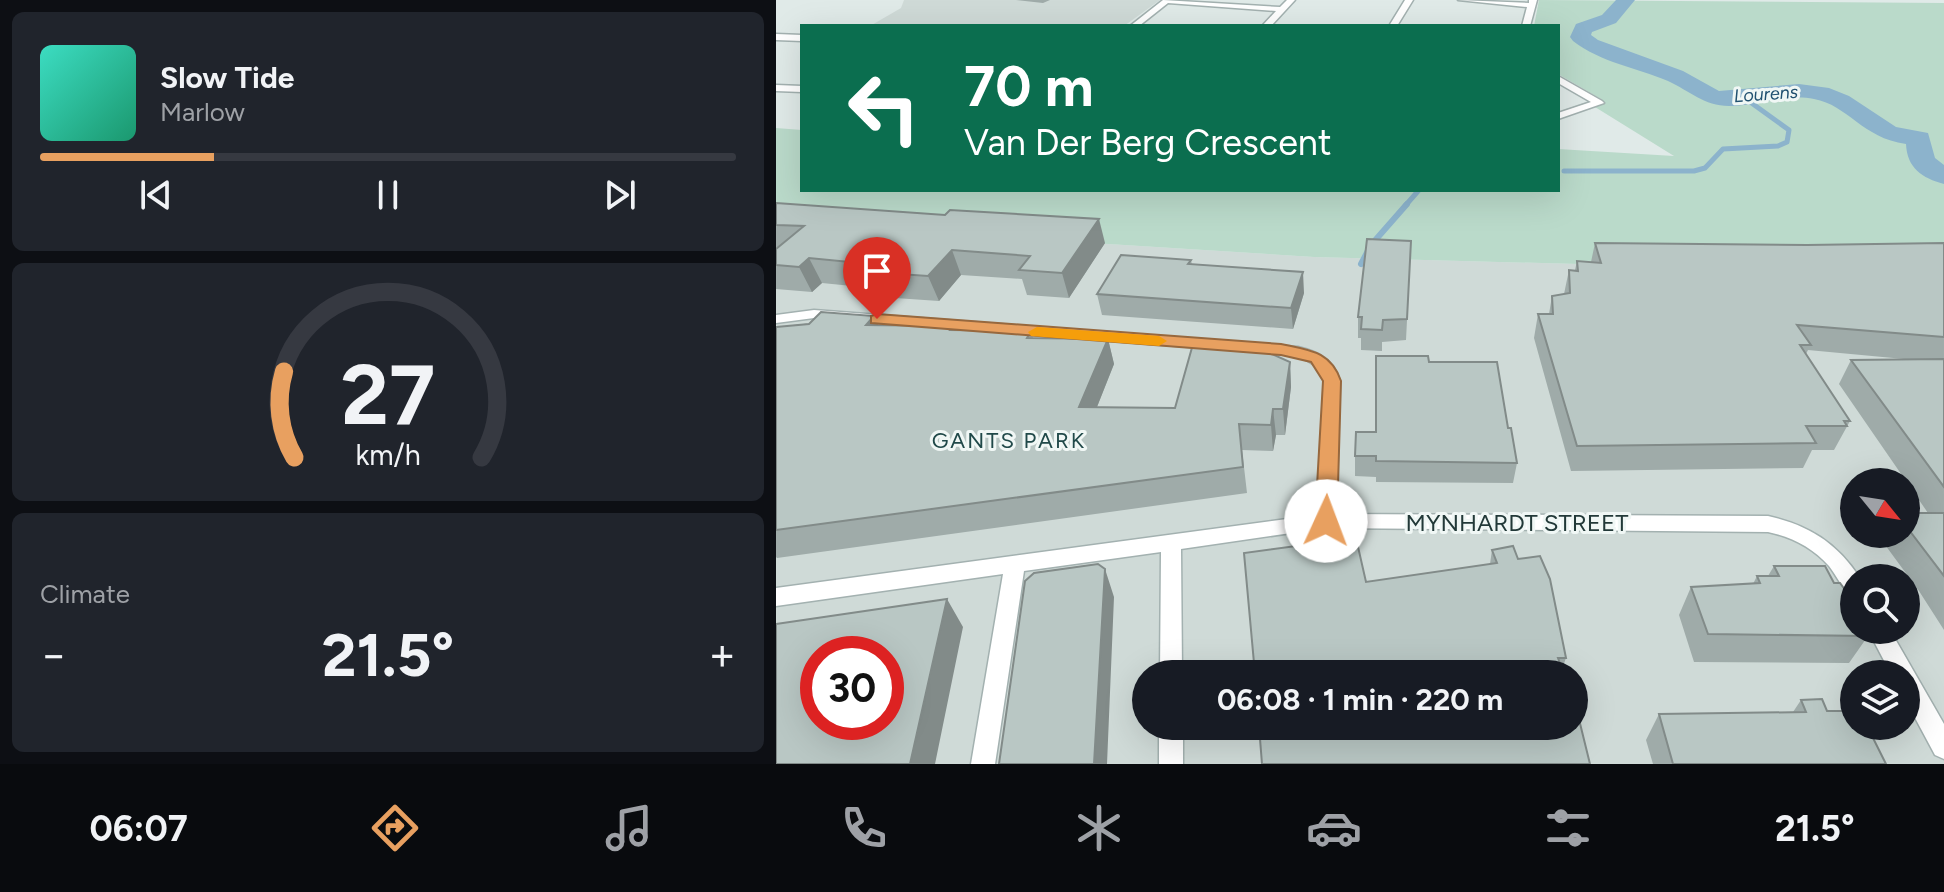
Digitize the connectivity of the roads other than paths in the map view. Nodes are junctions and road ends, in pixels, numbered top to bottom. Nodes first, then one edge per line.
1 (1168, 0) edge
2 (1291, 0) edge
3 (1409, 0) edge
4 (1462, 0) edge
5 (1532, 2) edge
6 (1282, 9) junction
7 (1137, 24) edge
8 (1268, 24) edge
9 (1394, 24) edge
10 (1526, 24) edge
11 (776, 37) edge
12 (800, 38) edge
13 (1560, 80) edge
14 (776, 88) edge
15 (800, 89) edge
16 (1560, 116) edge
17 (776, 319) edge
18 (1326, 521) junction
19 (1171, 541) junction
20 (1015, 563) junction
21 (1841, 564) edge
22 (776, 597) edge
23 (1171, 660) edge
24 (1920, 703) edge
25 (1171, 740) edge
26 (1944, 747) edge
27 (983, 764) edge
28 (1171, 764) edge

1 - 6 street
1 - 7 street
2 - 6 street
3 - 9 street
4 - 5 street
5 - 10 street
6 - 8 street
11 - 12 street
13 - 16 street
14 - 15 street
17 - 18 street
18 - 19 street, MYNHARDT STREET
18 - 21 street, MYNHARDT STREET
19 - 20 street, MYNHARDT STREET
19 - 23 street
20 - 22 street, MYNHARDT STREET
20 - 27 street
24 - 26 street
25 - 28 street

